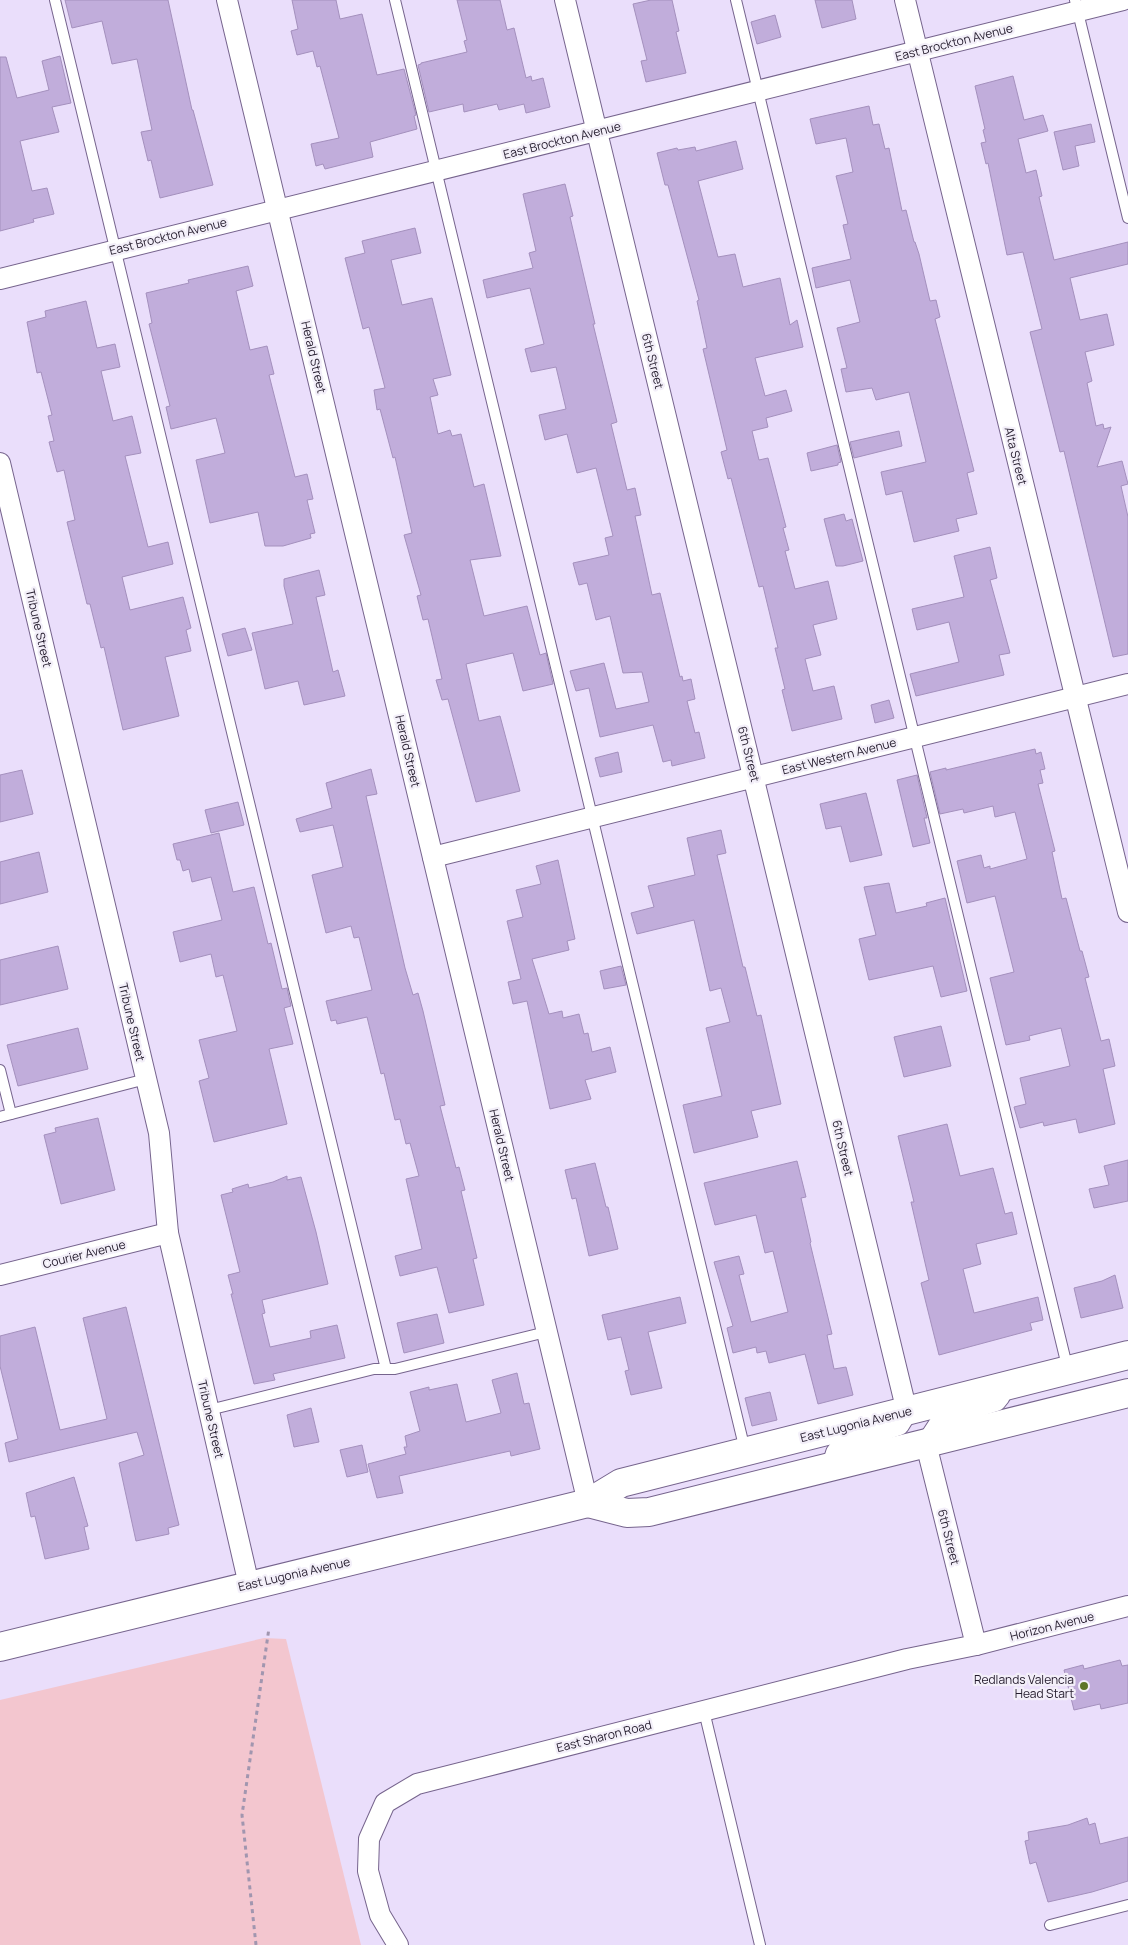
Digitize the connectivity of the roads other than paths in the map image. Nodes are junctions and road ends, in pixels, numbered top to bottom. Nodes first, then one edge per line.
1 (55, 0) edge
2 (227, 0) edge
3 (394, 0) edge
4 (565, 0) edge
5 (736, 0) edge
6 (905, 0) edge
7 (1123, 0) edge
8 (1077, 6) edge
9 (918, 51) junction
10 (758, 91) junction
11 (598, 132) junction
12 (437, 170) junction
13 (278, 209) junction
14 (1128, 218) edge
15 (114, 250) junction
16 (0, 279) edge
17 (0, 463) edge
18 (1128, 684) edge
19 (1075, 698) junction
20 (915, 738) junction
21 (754, 777) junction
22 (592, 818) junction
23 (433, 857) junction
24 (1128, 912) edge
25 (0, 1070) edge
26 (146, 1079) junction
27 (11, 1114) junction
28 (0, 1117) edge
29 (168, 1233) junction
30 (0, 1275) edge
31 (546, 1332) junction
32 (1128, 1355) edge
33 (386, 1369) junction
34 (1068, 1371) junction
35 (1009, 1386) junction
36 (1128, 1392) edge
37 (209, 1410) junction
38 (907, 1412) junction
39 (926, 1444) junction
40 (746, 1452) junction
41 (832, 1466) junction
42 (588, 1503) junction
43 (249, 1585) junction
44 (1128, 1606) edge
45 (976, 1645) junction
46 (0, 1647) edge
47 (704, 1711) junction
48 (1128, 1905) edge
49 (1050, 1925) dead end
50 (398, 1945) edge
51 (760, 1945) edge

1 - 15 lane
2 - 13 street, Herald Street
3 - 12 lane
4 - 11 street, 6th Street
5 - 10 lane
6 - 9 street, Alta Street
7 - 8 street, East Brockton Avenue
8 - 9 street, East Brockton Avenue
8 - 14 lane
9 - 10 street, East Brockton Avenue
9 - 19 street, Alta Street
10 - 11 street, East Brockton Avenue
10 - 20 lane
11 - 12 street, East Brockton Avenue
11 - 21 street, 6th Street
12 - 13 street, East Brockton Avenue
12 - 22 lane
13 - 15 street, East Brockton Avenue
13 - 23 street, Herald Street
15 - 16 street, East Brockton Avenue
15 - 33 lane
17 - 26 street, Tribune Street
18 - 19 street, East Western Avenue
19 - 20 street, East Western Avenue
19 - 24 street, Alta Street
20 - 21 street, East Western Avenue
20 - 34 lane
21 - 22 street, East Western Avenue
21 - 38 street, 6th Street
22 - 23 street, East Western Avenue
22 - 40 lane
23 - 31 street, Herald Street
25 - 27 lane
26 - 27 lane
26 - 29 street, Tribune Street
27 - 28 lane
29 - 30 street, Courier Avenue
29 - 37 street, Tribune Street
31 - 33 lane
31 - 42 street, Herald Street
32 - 34 main road, East Lugonia Avenue
33 - 37 lane
34 - 35 main road, East Lugonia Avenue
35 - 38 main road, East Lugonia Avenue
35 - 39 street
36 - 39 main road, East Lugonia Avenue
37 - 43 street, Tribune Street
38 - 40 main road, East Lugonia Avenue
38 - 41 street
39 - 41 main road, East Lugonia Avenue
39 - 45 street, 6th Street
40 - 42 main road, East Lugonia Avenue
41 - 42 main road, East Lugonia Avenue
42 - 43 main road, East Lugonia Avenue
43 - 46 main road, East Lugonia Avenue
44 - 45 street, Horizon Avenue
45 - 47 street, East Sharon Road
47 - 50 street, East Sharon Road
47 - 51 lane
48 - 49 lane

